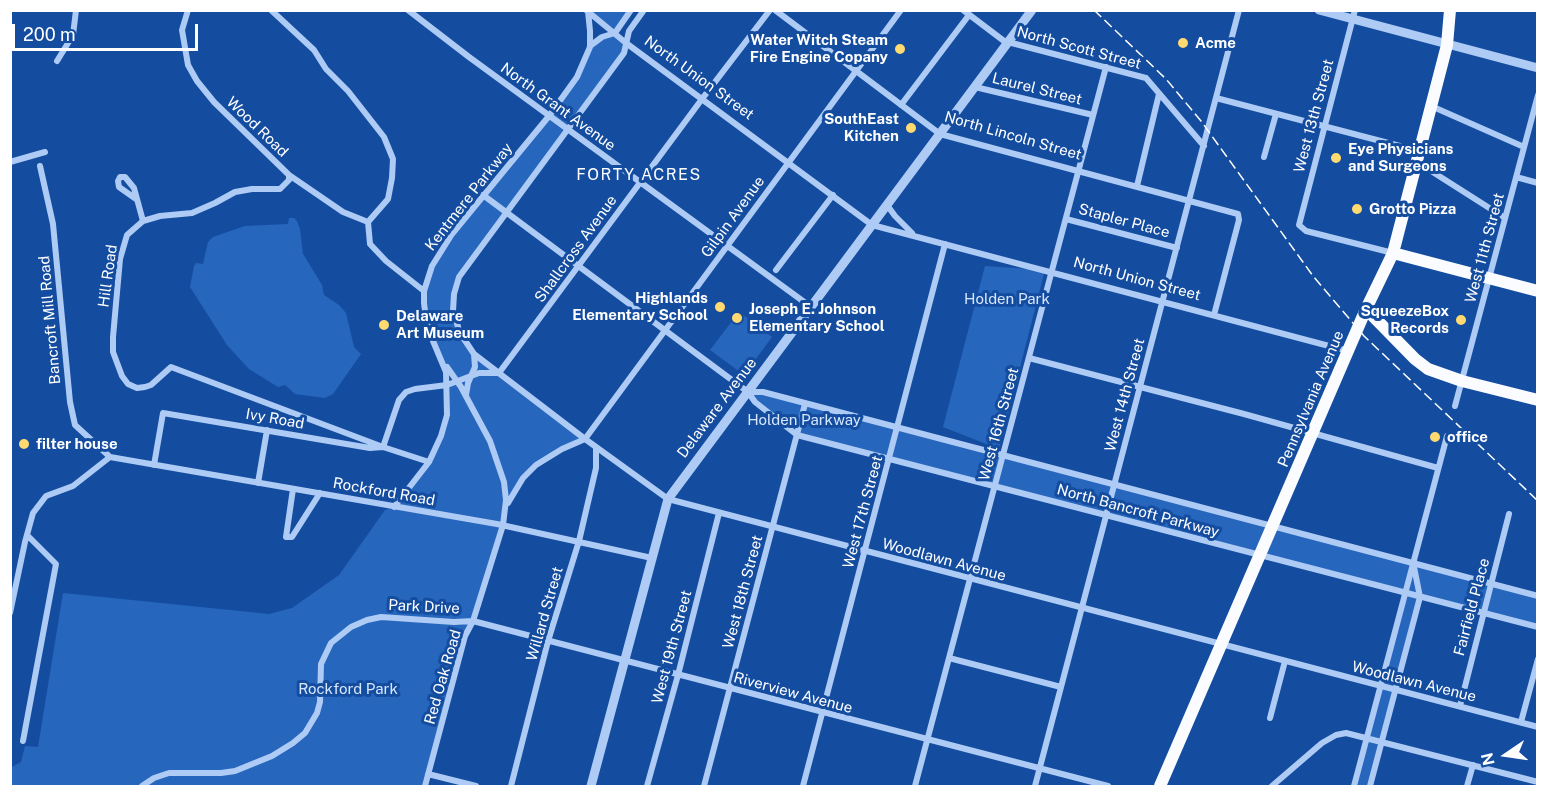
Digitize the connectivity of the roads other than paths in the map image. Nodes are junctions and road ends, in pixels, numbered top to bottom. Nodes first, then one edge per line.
1 (76, 10) edge
2 (188, 10) edge
3 (271, 10) edge
4 (632, 10) edge
5 (644, 10) edge
6 (770, 10) edge
7 (775, 10) edge
8 (901, 10) edge
9 (1032, 10) edge
10 (1239, 10) edge
11 (1320, 10) edge
12 (1450, 10) edge
13 (587, 11) edge
14 (410, 12) edge
15 (966, 13) edge
16 (1353, 15) edge
17 (615, 33) junction
18 (1008, 42) junction
19 (626, 43) junction
20 (1447, 45) junction
21 (590, 47) junction
22 (57, 61) dead end
23 (1106, 68) junction
24 (1538, 68) edge
25 (856, 71) junction
26 (975, 87) junction
27 (1159, 94) junction
28 (1538, 95) edge
29 (1216, 98) junction
30 (702, 99) junction
31 (901, 105) junction
32 (1431, 106) junction
33 (1276, 114) junction
34 (1093, 115) junction
35 (549, 116) junction
36 (1324, 126) junction
37 (567, 129) junction
38 (940, 134) junction
39 (1203, 146) junction
40 (1524, 147) junction
41 (45, 152) dead end
42 (1418, 156) junction
43 (1264, 157) dead end
44 (10, 162) edge
45 (788, 162) junction
46 (40, 166) dead end
47 (1078, 171) junction
48 (290, 175) junction
49 (1516, 177) junction
50 (640, 182) junction
51 (1538, 183) edge
52 (1137, 186) junction
53 (483, 195) junction
54 (833, 195) junction
55 (136, 199) dead end
56 (1189, 200) junction
57 (887, 205) junction
58 (505, 212) junction
59 (1505, 218) junction
60 (1066, 219) junction
61 (143, 221) junction
62 (368, 222) junction
63 (873, 225) junction
64 (918, 237) junction
65 (945, 244) junction
66 (728, 245) junction
67 (1177, 248) junction
68 (1393, 253) junction
69 (579, 266) junction
70 (776, 270) dead end
71 (1052, 272) junction
72 (1489, 278) junction
73 (424, 291) junction
74 (1538, 291) edge
75 (1163, 301) junction
76 (811, 307) junction
77 (1366, 309) junction
78 (1214, 315) junction
79 (665, 330) junction
80 (1348, 351) junction
81 (474, 354) junction
82 (1029, 358) junction
83 (442, 360) junction
84 (499, 373) junction
85 (472, 375) junction
86 (457, 381) junction
87 (1462, 381) junction
88 (447, 385) junction
89 (1140, 388) junction
90 (748, 392) junction
91 (466, 396) junction
92 (1538, 400) edge
93 (805, 404) junction
94 (1455, 406) dead end
95 (897, 428) junction
96 (267, 430) junction
97 (1313, 434) junction
98 (797, 435) junction
99 (1447, 436) dead end
100 (585, 439) junction
101 (383, 447) junction
102 (596, 447) junction
103 (1003, 456) junction
104 (110, 457) junction
105 (889, 459) junction
106 (429, 462) junction
107 (154, 465) junction
108 (1438, 468) junction
109 (258, 483) junction
110 (1114, 485) junction
111 (995, 486) junction
112 (293, 489) junction
113 (320, 493) junction
114 (668, 499) junction
115 (506, 506) junction
116 (394, 507) junction
117 (719, 513) junction
118 (1509, 514) dead end
119 (1106, 515) junction
120 (503, 525) junction
121 (1272, 526) junction
122 (772, 527) junction
123 (27, 535) junction
124 (579, 541) junction
125 (865, 551) junction
126 (1260, 555) junction
127 (652, 558) junction
128 (1413, 563) junction
129 (970, 579) junction
130 (1491, 583) junction
131 (1405, 593) junction
132 (1538, 596) edge
133 (1420, 597) junction
134 (1082, 608) junction
135 (10, 613) edge
136 (1482, 613) junction
137 (473, 621) junction
138 (1538, 627) edge
139 (548, 641) junction
140 (1222, 644) junction
141 (949, 658) junction
142 (1538, 659) edge
143 (625, 661) junction
144 (1285, 661) junction
145 (678, 675) junction
146 (1380, 686) junction
147 (1061, 687) junction
148 (730, 688) junction
149 (1396, 690) junction
150 (1460, 706) junction
151 (822, 712) junction
152 (1270, 718) dead end
153 (1521, 722) junction
154 (1538, 727) edge
155 (1367, 737) junction
156 (928, 740) junction
157 (23, 741) dead end
158 (1382, 741) junction
159 (1473, 765) junction
160 (1040, 769) junction
161 (428, 774) junction
162 (1538, 782) edge
163 (142, 786) edge
164 (425, 786) edge
165 (476, 786) edge
166 (511, 786) edge
167 (591, 786) edge
168 (647, 786) edge
169 (704, 786) edge
170 (803, 786) edge
171 (915, 786) edge
172 (1035, 786) edge
173 (1108, 786) edge
174 (1160, 786) edge
175 (1272, 786) edge
176 (1354, 786) edge
177 (1370, 786) edge
178 (1467, 786) edge

1 - 22 street
2 - 48 street, Wood Road
3 - 62 street
4 - 17 street
5 - 19 street
6 - 30 street, Shallcross Avenue
7 - 25 street, North Lincoln Street
8 - 25 street, Gilpin Avenue
9 - 18 street, Delaware Avenue
10 - 29 street, West 14th Street
11 - 16 street
12 - 20 main road, Pennsylvania Avenue
13 - 17 street, North Union Street
13 - 21 street, Kentmere Parkway
14 - 35 street, North Grant Avenue
15 - 18 street, North Scott Street
15 - 31 street
16 - 20 street
16 - 36 street, West 13th Street
17 - 19 street, North Union Street
17 - 21 street
18 - 23 street, North Scott Street
18 - 26 street, Delaware Avenue
19 - 30 street, North Union Street
19 - 37 street
20 - 24 street
20 - 32 main road, Pennsylvania Avenue
21 - 35 street, Kentmere Parkway
23 - 27 street, North Scott Street
23 - 34 street, West 16th Street
25 - 31 street, North Lincoln Street
25 - 45 street, Gilpin Avenue
26 - 34 street, Laurel Street
26 - 38 street, Delaware Avenue
27 - 39 street, North Scott Street
27 - 52 street
28 - 40 street, West 11th Street
29 - 33 street
29 - 39 street, West 14th Street
30 - 45 street, North Union Street
30 - 50 street, Shallcross Avenue
31 - 38 street, North Lincoln Street
32 - 40 street
32 - 42 main road, Pennsylvania Avenue
33 - 36 street
33 - 43 street
34 - 47 street, West 16th Street
35 - 37 street, North Grant Avenue
35 - 53 street, Kentmere Parkway
36 - 42 street
36 - 68 street, West 13th Street
37 - 50 street, North Grant Avenue
37 - 58 street
38 - 47 street, North Lincoln Street
38 - 57 street, Delaware Avenue
39 - 56 street, West 14th Street
40 - 49 street, West 11th Street
41 - 44 street
42 - 59 street
42 - 68 main road, Pennsylvania Avenue
45 - 54 street, North Union Street
45 - 66 street, Gilpin Avenue
46 - 104 street, Bancroft Mill Road
47 - 52 street, North Lincoln Street
47 - 60 street, West 16th Street
48 - 61 street
48 - 62 street, Wood Road
49 - 51 street
49 - 59 street, West 11th Street
50 - 66 street, North Grant Avenue
50 - 69 street, Shallcross Avenue
52 - 56 street, North Lincoln Street
53 - 58 street, North Bancroft Parkway
53 - 73 street, Kentmere Parkway
54 - 63 street, North Union Street
54 - 70 street
55 - 61 street
56 - 67 street, West 14th Street
56 - 78 street, North Lincoln Street
57 - 63 street, Delaware Avenue
57 - 64 street, North Union Street
58 - 69 street, North Bancroft Parkway
58 - 81 street, Woodlawn Avenue
59 - 72 street, West 11th Street
60 - 67 street, Stapler Place
60 - 71 street, West 16th Street
61 - 101 street, Hill Road
62 - 73 street
63 - 64 street, North Union Street
63 - 76 street, Delaware Avenue
64 - 65 street, North Union Street
65 - 71 street, North Union Street
65 - 95 street, West 17th Street
66 - 76 street, North Grant Avenue
66 - 79 street, Gilpin Avenue
67 - 75 street, West 14th Street
68 - 72 main road
68 - 77 main road, Pennsylvania Avenue
69 - 79 street, North Bancroft Parkway
69 - 84 street, Shallcross Avenue
71 - 75 street, North Union Street
71 - 82 street, West 16th Street
72 - 74 main road
72 - 87 street, West 11th Street
73 - 83 street, Kentmere Parkway
75 - 78 street, North Union Street
75 - 89 street, West 14th Street
76 - 90 street, Delaware Avenue
77 - 80 main road, Pennsylvania Avenue
77 - 87 main road
78 - 80 street, North Union Street
79 - 90 street, North Bancroft Parkway
79 - 100 street, Gilpin Avenue
80 - 97 main road, Pennsylvania Avenue
81 - 84 street, Woodlawn Avenue
81 - 85 street
82 - 89 street
82 - 103 street, West 16th Street
83 - 86 street, Red Oak Road
83 - 88 street, Kentmere Parkway
84 - 85 street
84 - 100 street, Woodlawn Avenue
85 - 86 street
85 - 91 street
86 - 88 street
86 - 91 street, Red Oak Road
87 - 92 main road
87 - 94 street, West 11th Street
88 - 101 street
88 - 106 street, Kentmere Parkway
89 - 97 street
89 - 110 street, West 14th Street
90 - 93 street, North Bancroft Parkway
90 - 98 street, North Bancroft Parkway
90 - 114 street, Delaware Avenue
91 - 115 street, Red Oak Road
93 - 95 street, North Bancroft Parkway
93 - 98 street, West 18th Street
95 - 103 street, North Bancroft Parkway
95 - 105 street, West 17th Street
96 - 101 street, Ivy Road
96 - 107 street, Ivy Road
96 - 109 street
97 - 108 street
97 - 121 main road, Pennsylvania Avenue
98 - 105 street, North Bancroft Parkway
98 - 122 street, West 18th Street
99 - 108 street
100 - 102 street, Woodlawn Avenue
100 - 115 street, Red Oak Road
101 - 106 street
102 - 114 street, Woodlawn Avenue
102 - 124 street, Willard Street
103 - 110 street, North Bancroft Parkway
103 - 111 street, West 16th Street
104 - 107 street, Rockford Road
104 - 123 street
105 - 111 street, North Bancroft Parkway
105 - 125 street, West 17th Street
106 - 116 street, Kentmere Parkway
107 - 109 street, Rockford Road
108 - 128 street
109 - 112 street, Rockford Road
110 - 119 street, West 14th Street
110 - 121 street, North Bancroft Parkway
111 - 119 street, North Bancroft Parkway
111 - 129 street, West 16th Street
112 - 113 street, Rockford Road
112 - 113 street
113 - 116 street, Rockford Road
114 - 117 street, Woodlawn Avenue
114 - 127 street, Delaware Avenue
115 - 120 street, Red Oak Road
116 - 120 street, Rockford Road
117 - 122 street, Woodlawn Avenue
117 - 145 street, West 19th Street
118 - 130 street, Fairfield Place
119 - 126 street, North Bancroft Parkway
119 - 134 street, West 14th Street
120 - 124 street, Rockford Road
120 - 137 street, Red Oak Road
121 - 126 main road, Pennsylvania Avenue
121 - 128 street, North Bancroft Parkway
122 - 125 street, Woodlawn Avenue
122 - 148 street, West 18th Street
123 - 135 street
123 - 157 street
124 - 127 street, Rockford Road
124 - 139 street, Willard Street
125 - 129 street, Woodlawn Avenue
125 - 151 street, West 17th Street
126 - 131 street, North Bancroft Parkway
126 - 140 main road, Pennsylvania Avenue
127 - 143 street, Delaware Avenue
128 - 130 street, North Bancroft Parkway
128 - 131 street
128 - 133 street
129 - 134 street, Woodlawn Avenue
129 - 141 street, West 16th Street
130 - 132 street, North Bancroft Parkway
130 - 136 street, Fairfield Place
131 - 133 street, North Bancroft Parkway
131 - 146 street
133 - 136 street, North Bancroft Parkway
133 - 149 street
134 - 140 street, Woodlawn Avenue
134 - 147 street, West 14th Street
136 - 138 street, North Bancroft Parkway
136 - 150 street, Fairfield Place
137 - 139 street, Riverview Avenue
137 - 161 street, Red Oak Road
137 - 163 street, Park Drive
139 - 143 street, Riverview Avenue
139 - 166 street, Willard Street
140 - 144 street, Woodlawn Avenue
140 - 174 main road, Pennsylvania Avenue
141 - 147 street
141 - 156 street, West 16th Street
142 - 153 street
143 - 145 street, Riverview Avenue
143 - 167 street, Delaware Avenue
144 - 146 street, Woodlawn Avenue
144 - 152 street
145 - 148 street, Riverview Avenue
145 - 168 street, West 19th Street
146 - 149 street, Woodlawn Avenue
146 - 155 street
147 - 160 street, West 14th Street
148 - 151 street, Riverview Avenue
148 - 169 street, West 18th Street
149 - 150 street, Woodlawn Avenue
149 - 158 street
150 - 153 street, Woodlawn Avenue
151 - 156 street, Riverview Avenue
151 - 170 street, West 17th Street
153 - 154 street, Woodlawn Avenue
155 - 158 street
155 - 175 street
155 - 176 street
156 - 160 street, Riverview Avenue
156 - 171 street, West 16th Street
158 - 159 street
158 - 177 street
159 - 162 street
159 - 178 street
160 - 172 street, West 14th Street
160 - 173 street, Riverview Avenue
161 - 164 street, Red Oak Road
161 - 165 street

